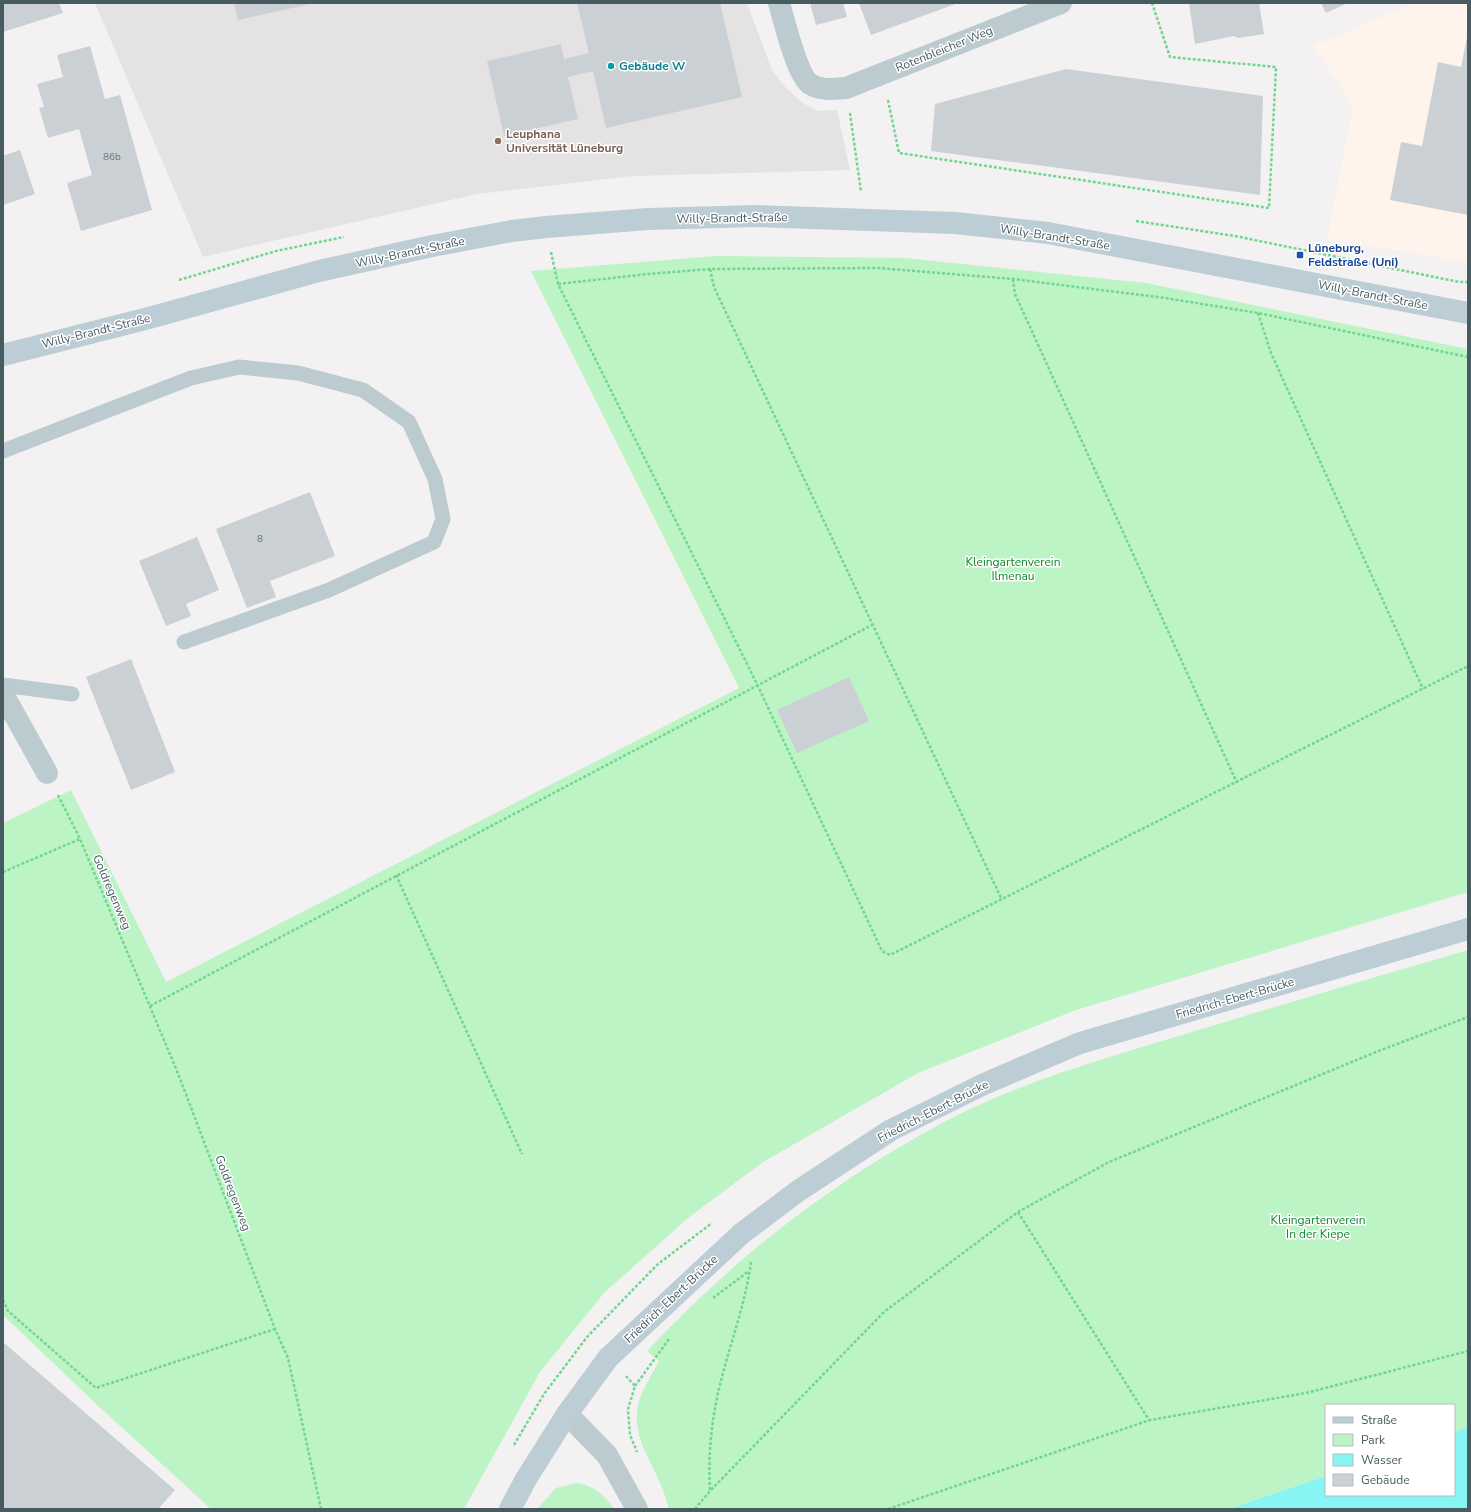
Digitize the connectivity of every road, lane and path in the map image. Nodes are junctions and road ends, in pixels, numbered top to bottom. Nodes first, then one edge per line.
1 (779, 3) edge
2 (1061, 3) edge
3 (1152, 3) edge
4 (883, 74) junction
5 (836, 89) junction
6 (861, 192) dead end
7 (546, 227) junction
8 (1235, 236) dead end
9 (710, 269) junction
10 (1013, 279) junction
11 (1468, 282) edge
12 (558, 284) junction
13 (1258, 313) junction
14 (1468, 313) edge
15 (3, 355) edge
16 (1468, 357) edge
17 (3, 451) edge
18 (872, 625) junction
19 (184, 642) dead end
20 (1468, 666) edge
21 (757, 684) junction
22 (3, 685) edge
23 (1423, 689) junction
24 (3, 694) edge
25 (72, 694) dead end
26 (47, 773) joint
27 (1237, 783) junction
28 (80, 839) junction
29 (3, 872) edge
30 (396, 875) junction
31 (1002, 900) junction
32 (1468, 929) edge
33 (150, 1006) junction
34 (1468, 1017) edge
35 (522, 1154) dead end
36 (1018, 1212) junction
37 (751, 1256) dead end
38 (750, 1271) junction
39 (3, 1300) edge
40 (708, 1302) dead end
41 (275, 1329) junction
42 (587, 1337) dead end
43 (671, 1337) dead end
44 (1468, 1351) edge
45 (608, 1358) junction
46 (635, 1386) junction
47 (567, 1414) junction
48 (1150, 1420) junction
49 (638, 1454) dead end
50 (710, 1491) junction
51 (321, 1509) edge
52 (510, 1509) edge
53 (637, 1509) edge
54 (695, 1509) edge
55 (888, 1509) edge

1 - 5 street
2 - 4 street, Rotenbleicher Weg
3 - 4 path
4 - 5 street, Rotenbleicher Weg
5 - 6 path
7 - 12 path
7 - 14 main road, Willy-Brandt-Straße
7 - 15 main road, Willy-Brandt-Straße
8 - 11 path
9 - 10 path
9 - 12 path
9 - 18 path
10 - 13 path
10 - 27 path
12 - 21 path
13 - 16 path
13 - 23 path
17 - 19 lane
18 - 21 path
18 - 31 path
20 - 23 path
21 - 30 path
21 - 31 path
22 - 25 lane
23 - 27 path
24 - 26 street
26 - 28 path, Goldregenweg
27 - 31 path
28 - 29 path
28 - 33 path, Goldregenweg
30 - 33 path
30 - 35 path
32 - 45 main road, Friedrich-Ebert-Brücke
33 - 41 path, Goldregenweg
34 - 36 path
36 - 48 path
36 - 50 path
37 - 38 path
38 - 40 path
38 - 50 path
39 - 41 path
41 - 51 path, Goldregenweg
42 - 45 path
43 - 46 path
44 - 48 path
45 - 46 path
45 - 47 main road, Friedrich-Ebert-Brücke
46 - 49 path
47 - 52 main road, Friedrich-Ebert-Brücke
47 - 53 street
48 - 55 path
50 - 54 path

